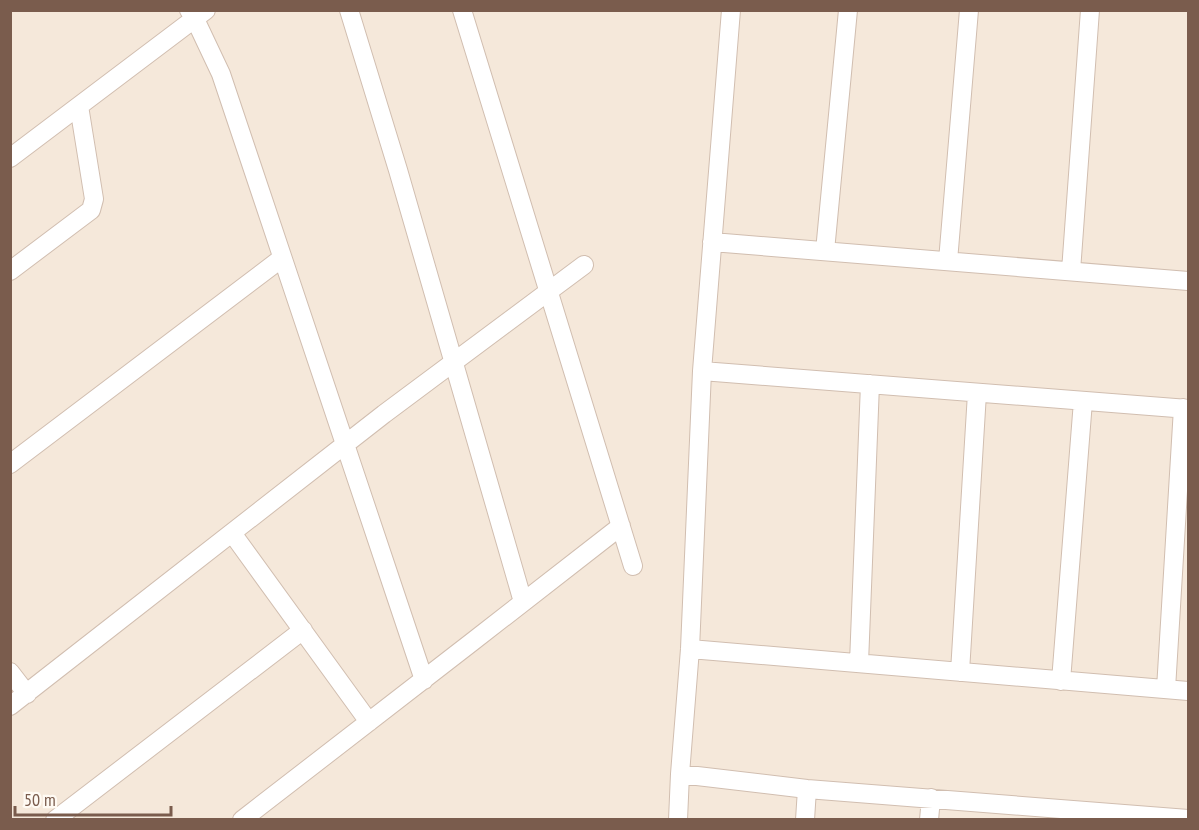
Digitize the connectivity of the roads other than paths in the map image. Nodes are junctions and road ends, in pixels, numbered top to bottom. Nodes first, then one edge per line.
1 (350, 10) edge
2 (462, 10) edge
3 (731, 10) edge
4 (848, 10) edge
5 (969, 10) edge
6 (1090, 10) edge
7 (196, 13) edge
8 (79, 106) junction
9 (10, 158) edge
10 (712, 242) junction
11 (825, 252) junction
12 (282, 258) junction
13 (948, 261) junction
14 (584, 265) dead end
15 (10, 271) edge
16 (1071, 271) junction
17 (1188, 280) edge
18 (549, 292) junction
19 (454, 362) junction
20 (702, 371) junction
21 (870, 384) junction
22 (977, 393) junction
23 (1083, 400) junction
24 (1186, 408) edge
25 (345, 445) junction
26 (10, 464) edge
27 (621, 526) junction
28 (232, 533) junction
29 (633, 566) dead end
30 (524, 602) junction
31 (303, 630) junction
32 (690, 649) junction
33 (859, 663) junction
34 (10, 672) edge
35 (960, 672) junction
36 (424, 680) junction
37 (1061, 681) junction
38 (1166, 689) junction
39 (1188, 691) edge
40 (27, 694) junction
41 (10, 706) edge
42 (369, 722) junction
43 (680, 774) junction
44 (807, 789) junction
45 (931, 798) junction
46 (1037, 813) edge
47 (1145, 817) edge
48 (55, 819) edge
49 (242, 819) edge
50 (678, 819) edge
51 (805, 819) edge
52 (929, 819) edge
53 (1188, 819) edge

1 - 19 street
2 - 18 street
3 - 10 street
4 - 11 street
5 - 13 street
6 - 16 street
7 - 8 street
7 - 12 street
8 - 9 street
8 - 15 street
10 - 11 street
10 - 20 street
11 - 13 street
12 - 25 street
12 - 26 street
13 - 16 street
14 - 18 street
16 - 17 street
18 - 19 street
18 - 27 street
19 - 25 street
19 - 30 street
20 - 21 street
20 - 32 street
21 - 22 street
21 - 33 street
22 - 23 street
22 - 35 street
23 - 24 street
23 - 37 street
24 - 38 street
25 - 28 street
25 - 36 street
27 - 29 street
27 - 30 street
28 - 31 street
28 - 40 street
30 - 36 street
31 - 42 street
31 - 48 street
32 - 33 street
32 - 43 street
33 - 35 street
34 - 40 street
35 - 37 street
36 - 42 street
37 - 38 street
38 - 39 street
40 - 41 street
42 - 49 street
43 - 44 street
43 - 50 street
44 - 45 street
44 - 51 street
45 - 46 street
45 - 52 street
46 - 47 street
47 - 53 street

